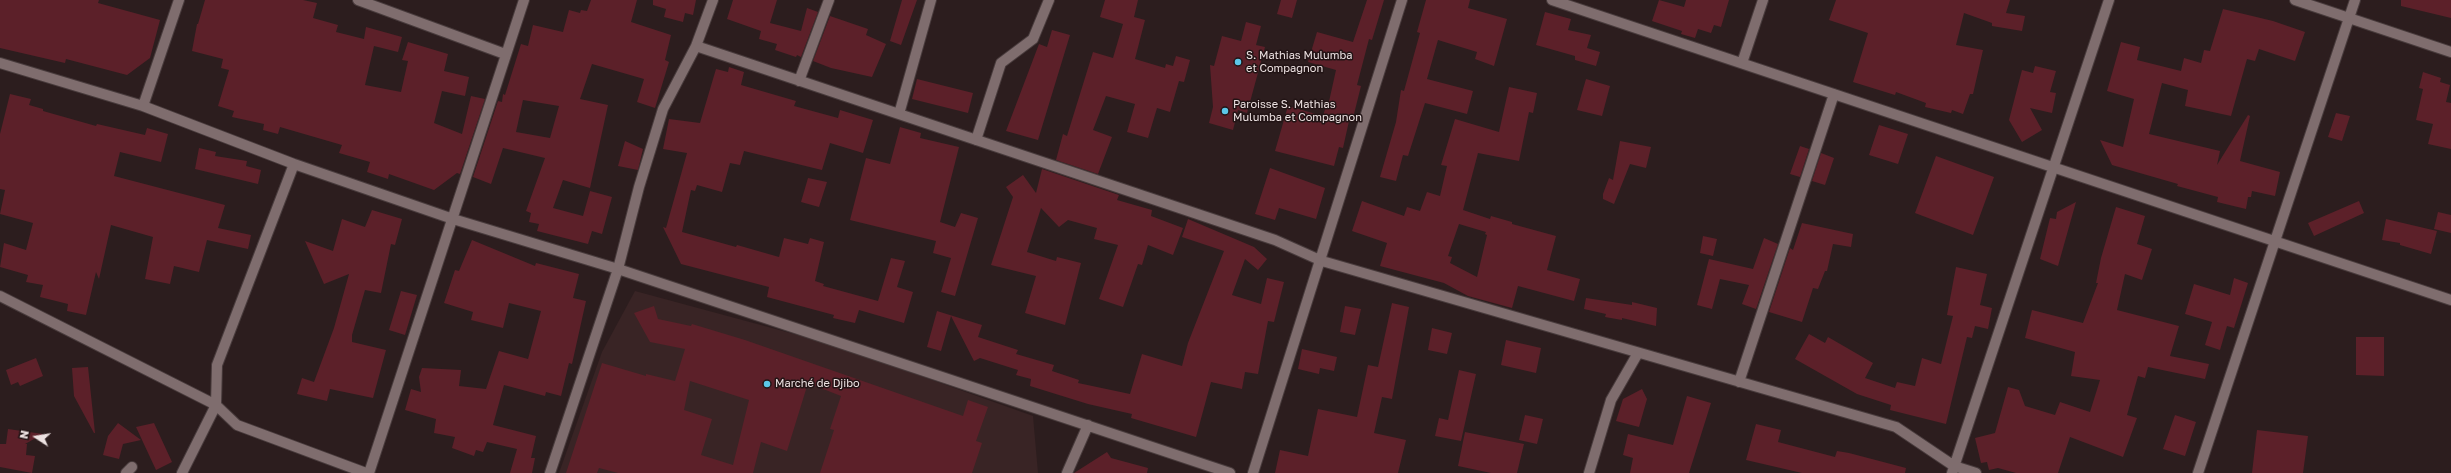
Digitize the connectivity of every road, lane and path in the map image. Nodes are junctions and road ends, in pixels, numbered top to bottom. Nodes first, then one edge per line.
1 (179, 0) edge
2 (358, 0) edge
3 (524, 0) edge
4 (712, 0) edge
5 (829, 0) edge
6 (931, 0) edge
7 (1049, 0) edge
8 (1402, 0) edge
9 (1552, 0) edge
10 (1763, 0) edge
11 (2109, 0) edge
12 (2295, 0) edge
13 (2355, 0) edge
14 (2349, 18) junction
15 (696, 46) junction
16 (2451, 52) edge
17 (505, 54) junction
18 (0, 63) edge
19 (1742, 63) junction
20 (799, 80) junction
21 (1834, 94) junction
22 (143, 106) junction
23 (899, 114) junction
24 (976, 140) junction
25 (294, 164) junction
26 (2053, 167) junction
27 (453, 219) junction
28 (2275, 241) junction
29 (1322, 260) junction
30 (618, 269) junction
31 (0, 296) edge
32 (2451, 300) edge
33 (1638, 353) junction
34 (1739, 382) junction
35 (216, 405) junction
36 (1088, 425) junction
37 (1953, 469) edge
38 (182, 473) edge
39 (368, 473) edge
40 (550, 473) edge
41 (1067, 473) edge
42 (1230, 473) edge
43 (1253, 473) edge
44 (1589, 473) edge
45 (1976, 473) edge
46 (2198, 473) edge

1 - 22 street
2 - 17 street
3 - 17 street
4 - 15 street
5 - 20 street
6 - 23 street
7 - 24 street
8 - 29 street
9 - 19 street
10 - 19 street
11 - 26 street
12 - 14 street
13 - 14 street
14 - 16 street
14 - 28 street
15 - 20 street
15 - 30 street
17 - 27 street
18 - 22 street
19 - 21 street
20 - 23 street
21 - 26 street
21 - 34 street
22 - 25 street
23 - 24 street
24 - 29 street
25 - 27 street
25 - 35 street
26 - 28 street
26 - 37 street
27 - 30 street
27 - 39 street
28 - 32 street
28 - 46 street
29 - 33 street
29 - 43 street
30 - 36 street
30 - 40 street
31 - 35 street
33 - 34 street
33 - 44 street
34 - 37 street
35 - 38 street
35 - 39 street
36 - 41 street
36 - 42 street
37 - 45 street

